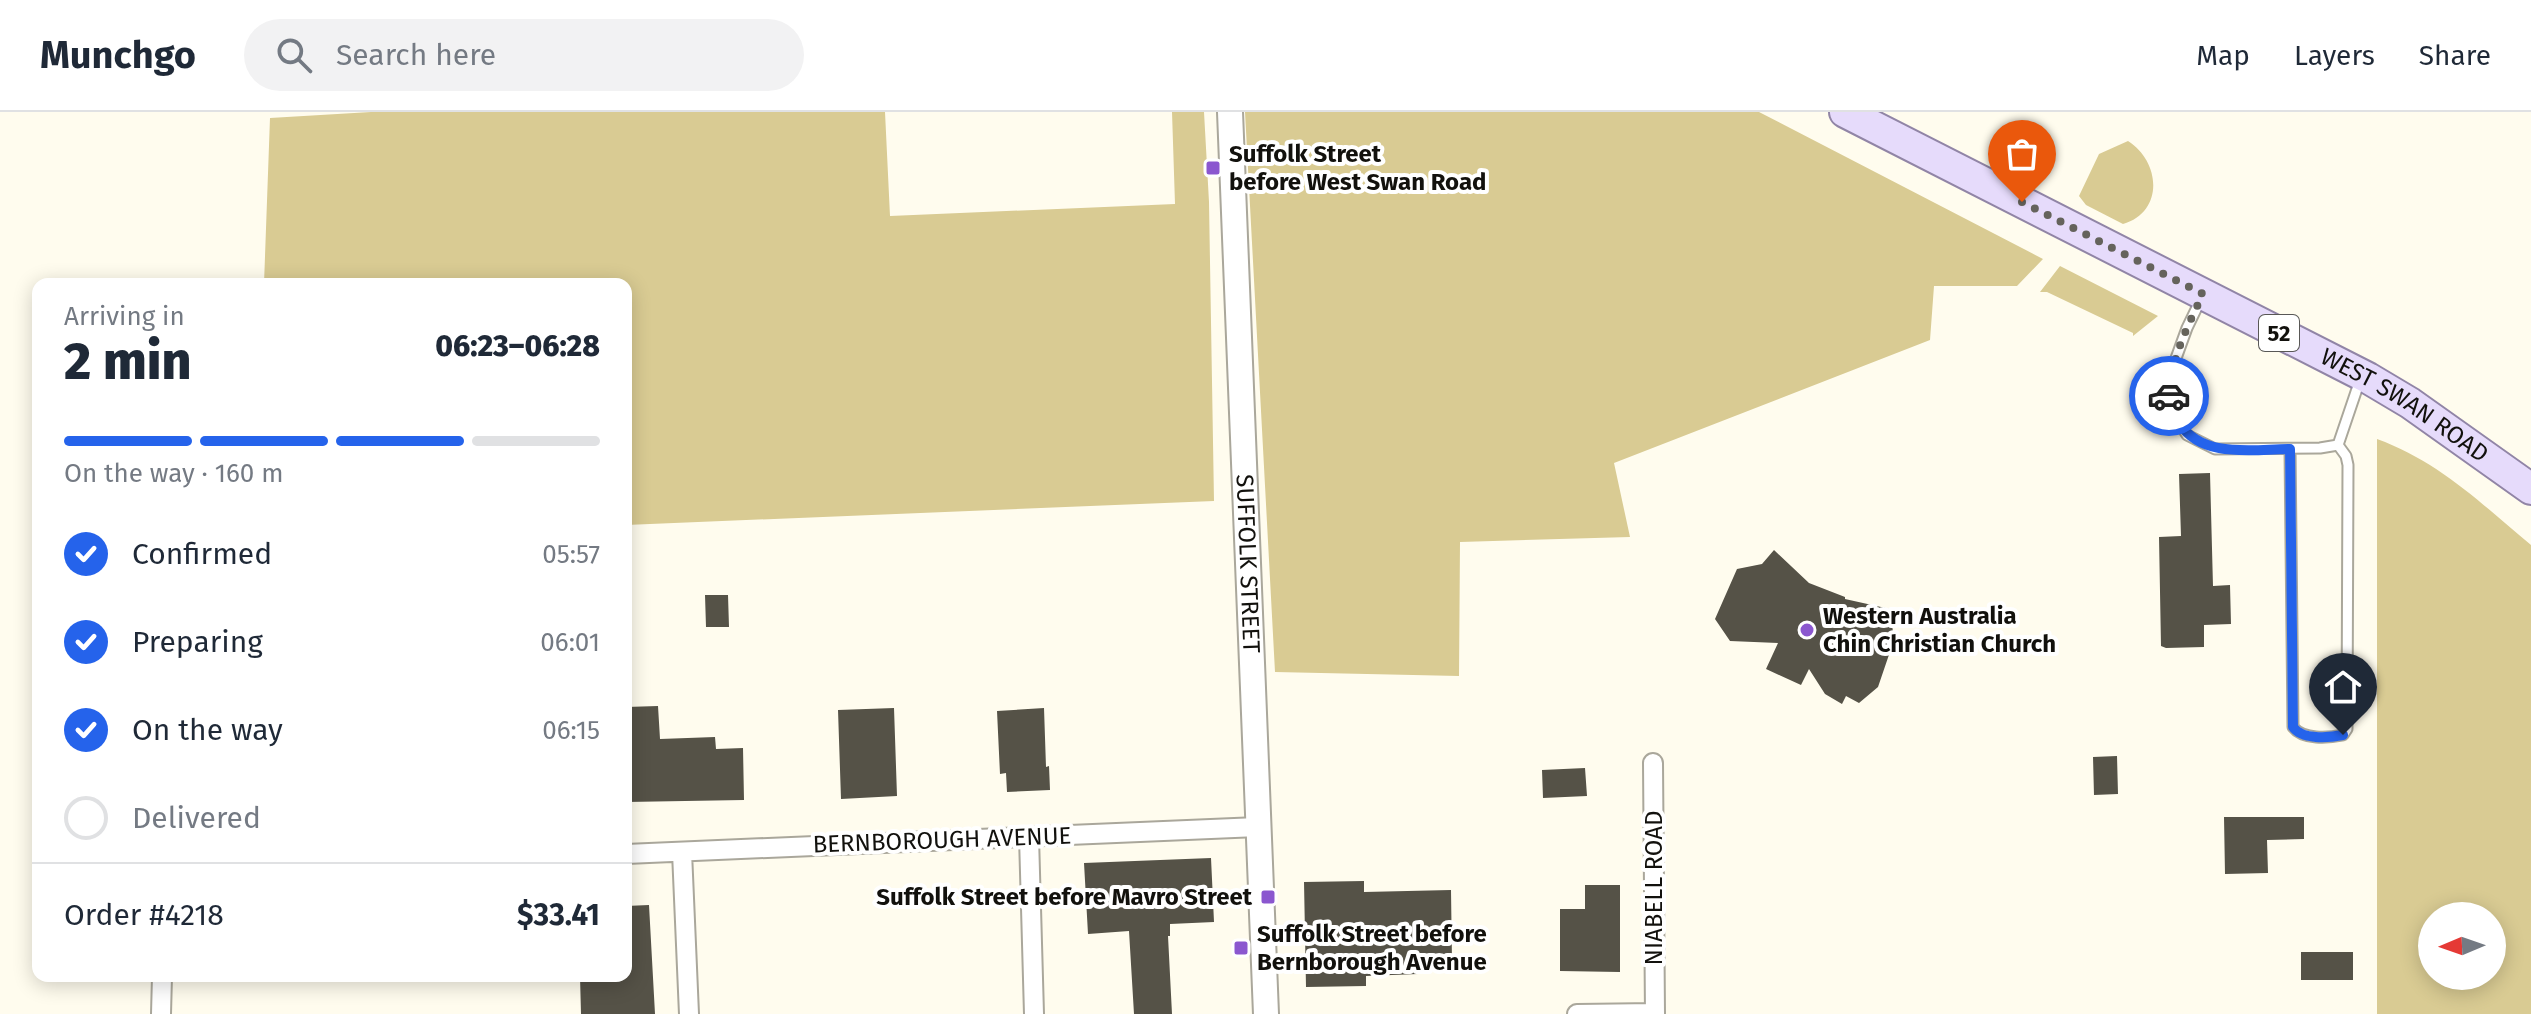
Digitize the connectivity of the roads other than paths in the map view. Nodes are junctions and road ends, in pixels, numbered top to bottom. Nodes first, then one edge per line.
1 (1230, 112) edge
2 (1845, 112) edge
3 (2203, 294) junction
4 (2362, 375) junction
5 (2338, 445) junction
6 (2290, 449) junction
7 (2531, 489) edge
8 (1653, 763) dead end
9 (1258, 827) junction
10 (1029, 837) junction
11 (682, 852) junction
12 (632, 854) edge
13 (162, 982) edge
14 (1655, 1013) edge
15 (161, 1014) edge
16 (689, 1014) edge
17 (1034, 1014) edge
18 (1266, 1014) edge
19 (1577, 1014) edge

1 - 9 street, SUFFOLK STREET
2 - 3 main road, WEST SWAN ROAD / 52
3 - 4 main road, WEST SWAN ROAD / 52
3 - 6 lane
4 - 5 lane
4 - 7 main road, WEST SWAN ROAD / 52
5 - 6 lane
5 - 6 lane
8 - 14 street, NIABELL ROAD
9 - 10 street, BERNBOROUGH AVENUE
9 - 18 street, SUFFOLK STREET
10 - 11 street, BERNBOROUGH AVENUE
10 - 17 street
11 - 12 street, BERNBOROUGH AVENUE
11 - 16 street
13 - 15 street
14 - 19 street

